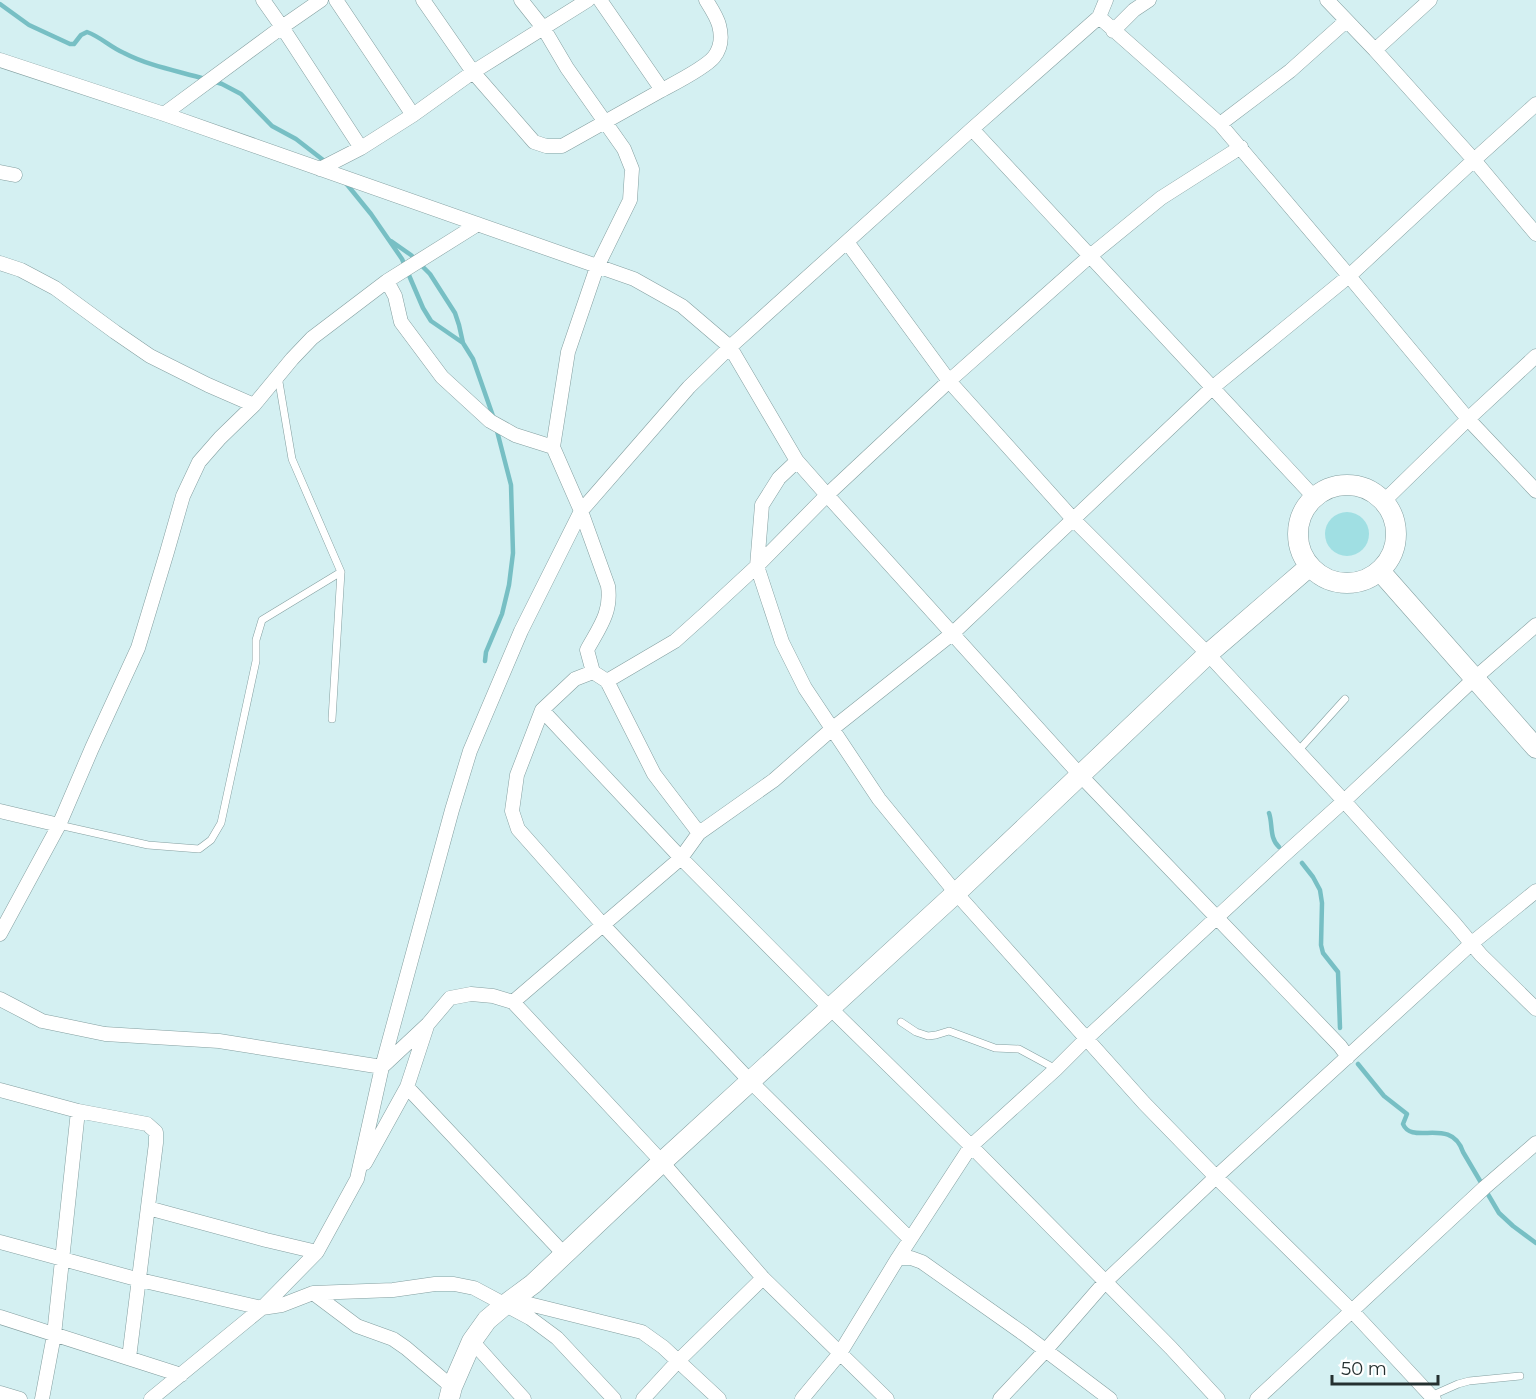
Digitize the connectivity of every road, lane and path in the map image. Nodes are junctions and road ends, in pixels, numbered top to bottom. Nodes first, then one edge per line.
1 (263, 0) edge
2 (321, 0) edge
3 (336, 0) edge
4 (423, 0) edge
5 (521, 0) edge
6 (588, 0) edge
7 (600, 0) edge
8 (706, 0) edge
9 (1106, 0) edge
10 (1149, 0) edge
11 (1327, 0) edge
12 (1430, 0) edge
13 (1099, 17) junction
14 (1346, 21) junction
15 (282, 27) junction
16 (544, 29) junction
17 (1113, 31) junction
18 (1374, 50) junction
19 (0, 60) edge
20 (473, 72) junction
21 (662, 90) junction
22 (1536, 104) edge
23 (164, 114) junction
24 (413, 115) junction
25 (605, 121) junction
26 (1220, 124) junction
27 (972, 129) junction
28 (1241, 147) junction
29 (362, 148) junction
30 (1474, 160) junction
31 (321, 169) junction
32 (0, 172) edge
33 (15, 175) dead end
34 (478, 224) junction
35 (1536, 234) edge
36 (847, 242) junction
37 (1090, 256) junction
38 (0, 263) edge
39 (597, 267) junction
40 (1349, 276) junction
41 (387, 281) junction
42 (730, 347) junction
43 (1536, 356) edge
44 (278, 376) junction
45 (949, 381) junction
46 (1212, 388) junction
47 (254, 405) junction
48 (1468, 419) junction
49 (553, 447) junction
50 (796, 461) junction
51 (1536, 491) edge
52 (827, 495) junction
53 (1314, 498) junction
54 (1384, 501) junction
55 (581, 511) junction
56 (1073, 519) junction
57 (757, 566) junction
58 (1310, 566) junction
59 (1380, 571) junction
60 (341, 572) junction
61 (1536, 625) edge
62 (953, 633) junction
63 (1208, 654) junction
64 (593, 672) junction
65 (1475, 678) junction
66 (607, 681) junction
67 (1345, 699) dead end
68 (542, 710) junction
69 (332, 719) dead end
70 (832, 729) junction
71 (1536, 748) edge
72 (1298, 751) junction
73 (1081, 776) junction
74 (1344, 801) junction
75 (0, 811) edge
76 (59, 825) junction
77 (699, 833) junction
78 (681, 858) junction
79 (1536, 891) edge
80 (956, 893) junction
81 (1217, 917) junction
82 (603, 925) junction
83 (0, 934) edge
84 (1472, 943) junction
85 (0, 999) edge
86 (513, 1002) junction
87 (830, 1008) junction
88 (1536, 1009) edge
89 (901, 1022) dead end
90 (428, 1024) junction
91 (1087, 1038) junction
92 (1348, 1057) junction
93 (382, 1067) junction
94 (1056, 1069) junction
95 (750, 1081) junction
96 (407, 1087) junction
97 (0, 1090) edge
98 (78, 1111) junction
99 (1536, 1143) edge
100 (971, 1146) junction
101 (662, 1162) junction
102 (1216, 1178) junction
103 (357, 1179) junction
104 (148, 1208) junction
105 (909, 1241) junction
106 (0, 1242) edge
107 (316, 1252) junction
108 (564, 1254) junction
109 (898, 1258) junction
110 (63, 1260) junction
111 (922, 1262) junction
112 (763, 1278) junction
113 (140, 1280) junction
114 (1105, 1282) junction
115 (313, 1293) junction
116 (509, 1302) junction
117 (262, 1308) junction
118 (1352, 1311) junction
119 (0, 1317) edge
120 (54, 1335) junction
121 (472, 1341) junction
122 (1045, 1351) junction
123 (840, 1353) junction
124 (129, 1358) junction
125 (678, 1361) junction
126 (181, 1375) junction
127 (1520, 1376) dead end
128 (0, 1393) edge
129 (451, 1393) edge
130 (1432, 1398) edge
131 (20, 1399) edge
132 (42, 1399) edge
133 (151, 1399) edge
134 (525, 1399) edge
135 (614, 1399) edge
136 (643, 1399) edge
137 (718, 1399) edge
138 (802, 1399) edge
139 (887, 1399) edge
140 (1000, 1399) edge
141 (1110, 1399) edge
142 (1218, 1399) edge
143 (1257, 1399) edge

1 - 15 street
2 - 15 street
3 - 24 street
4 - 20 street
5 - 16 street
6 - 16 street
7 - 21 street
8 - 21 street
9 - 13 street
10 - 17 street
11 - 14 street
12 - 18 street
13 - 17 street
13 - 27 street
14 - 18 street
14 - 26 street
15 - 23 street
15 - 29 street
16 - 20 street
16 - 25 street
17 - 26 street
18 - 30 street
19 - 23 street
20 - 24 street
20 - 25 street
21 - 25 street
22 - 30 street
23 - 31 street
24 - 29 street
25 - 39 street
26 - 28 street
27 - 36 street
27 - 37 street
28 - 37 street
28 - 40 street
29 - 31 street
30 - 35 street
30 - 40 street
31 - 34 street
32 - 33 street
34 - 39 street
34 - 41 street
36 - 42 street
36 - 45 street
37 - 45 street
37 - 46 street
38 - 47 street
39 - 42 street
39 - 49 street
40 - 46 street
40 - 48 street
41 - 44 street
41 - 49 street
42 - 50 street
42 - 55 street
43 - 48 street
44 - 47 street
44 - 60 lane
45 - 52 street
45 - 56 street
46 - 53 street
46 - 56 street
47 - 76 street
48 - 51 street
48 - 54 street
49 - 55 street
50 - 52 street
50 - 57 street
52 - 57 street
52 - 62 street
53 - 54 street
53 - 58 street
54 - 59 street
55 - 64 street
55 - 93 street
56 - 62 street
56 - 63 street
57 - 66 street
57 - 70 street
58 - 59 street
58 - 63 street
59 - 65 street
60 - 69 lane
60 - 76 lane
61 - 65 street
62 - 70 street
62 - 73 street
63 - 72 street
63 - 73 street
64 - 66 street
64 - 68 street
65 - 71 street
65 - 74 street
66 - 77 street
67 - 72 lane
68 - 78 street
68 - 82 street
70 - 77 street
70 - 80 street
72 - 74 street
73 - 80 street
73 - 81 street
74 - 81 street
74 - 84 street
75 - 76 street
76 - 83 street
77 - 78 street
78 - 82 street
78 - 87 street
79 - 84 street
80 - 87 street
80 - 91 street
81 - 91 street
81 - 92 street
82 - 86 street
82 - 95 street
84 - 88 street
84 - 92 street
85 - 93 street
86 - 90 street
86 - 101 street
87 - 95 street
87 - 100 street
89 - 94 lane
90 - 93 street
90 - 96 street
91 - 94 street
91 - 102 street
92 - 102 street
93 - 103 street
94 - 100 street
95 - 101 street
95 - 105 street
96 - 103 street
96 - 108 street
97 - 98 street
98 - 104 street
98 - 110 street
99 - 118 street
100 - 105 street
100 - 114 street
101 - 108 street
101 - 112 street
102 - 114 street
102 - 118 street
103 - 107 street
104 - 107 street
104 - 113 street
105 - 109 street
105 - 111 street
106 - 110 street
107 - 117 street
108 - 116 street
109 - 111 street
109 - 123 street
110 - 113 street
110 - 120 street
111 - 122 street
112 - 123 street
112 - 125 street
113 - 117 street
113 - 124 street
114 - 122 street
114 - 142 street
115 - 116 street
115 - 117 street
115 - 129 street
116 - 121 street
116 - 125 street
116 - 135 street
117 - 126 street
118 - 130 street
118 - 143 street
119 - 120 street
120 - 124 street
120 - 132 street
121 - 129 street
121 - 134 street
122 - 140 street
122 - 141 street
123 - 138 street
123 - 139 street
124 - 126 street
125 - 136 street
125 - 137 street
126 - 133 street
127 - 130 lane
128 - 131 street

